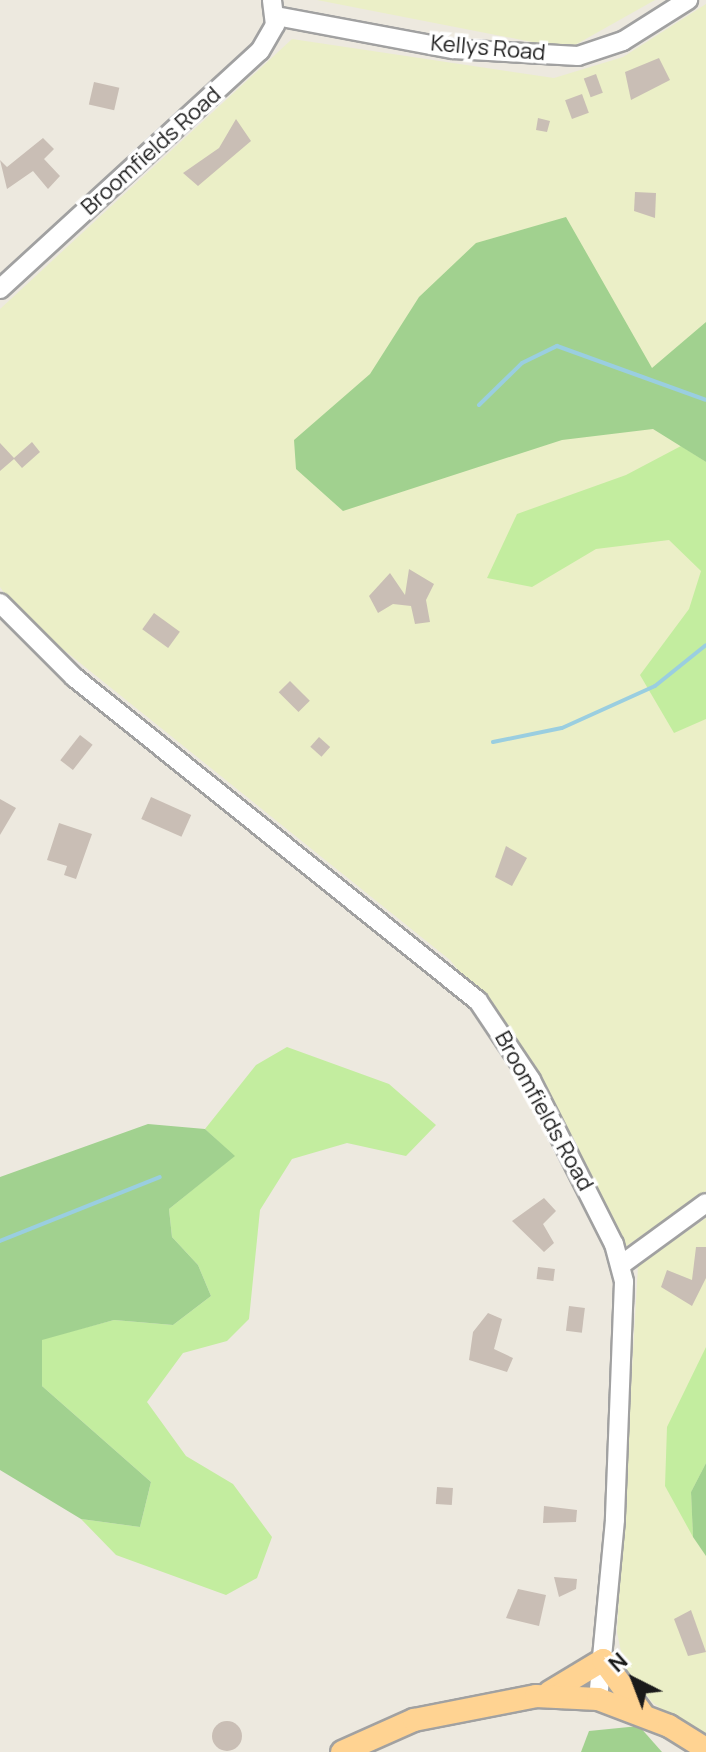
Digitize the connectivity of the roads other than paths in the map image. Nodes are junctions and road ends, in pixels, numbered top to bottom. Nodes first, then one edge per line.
1 (688, 0) edge
2 (274, 8) edge
3 (0, 289) edge
4 (0, 603) edge
5 (706, 1203) edge
6 (621, 1265) junction
7 (603, 1660) junction
8 (536, 1696) junction
9 (598, 1699) junction
10 (643, 1714) junction
11 (706, 1749) edge
12 (342, 1752) edge

1 - 2 street, Kellys Road
2 - 3 street, Broomfields Road
4 - 6 street, Broomfields Road
5 - 6 street
6 - 7 street, Broomfields Road
7 - 8 main road
7 - 9 street, Broomfields Road
7 - 10 main road
8 - 9 main road
8 - 12 main road
9 - 10 main road
10 - 11 main road

